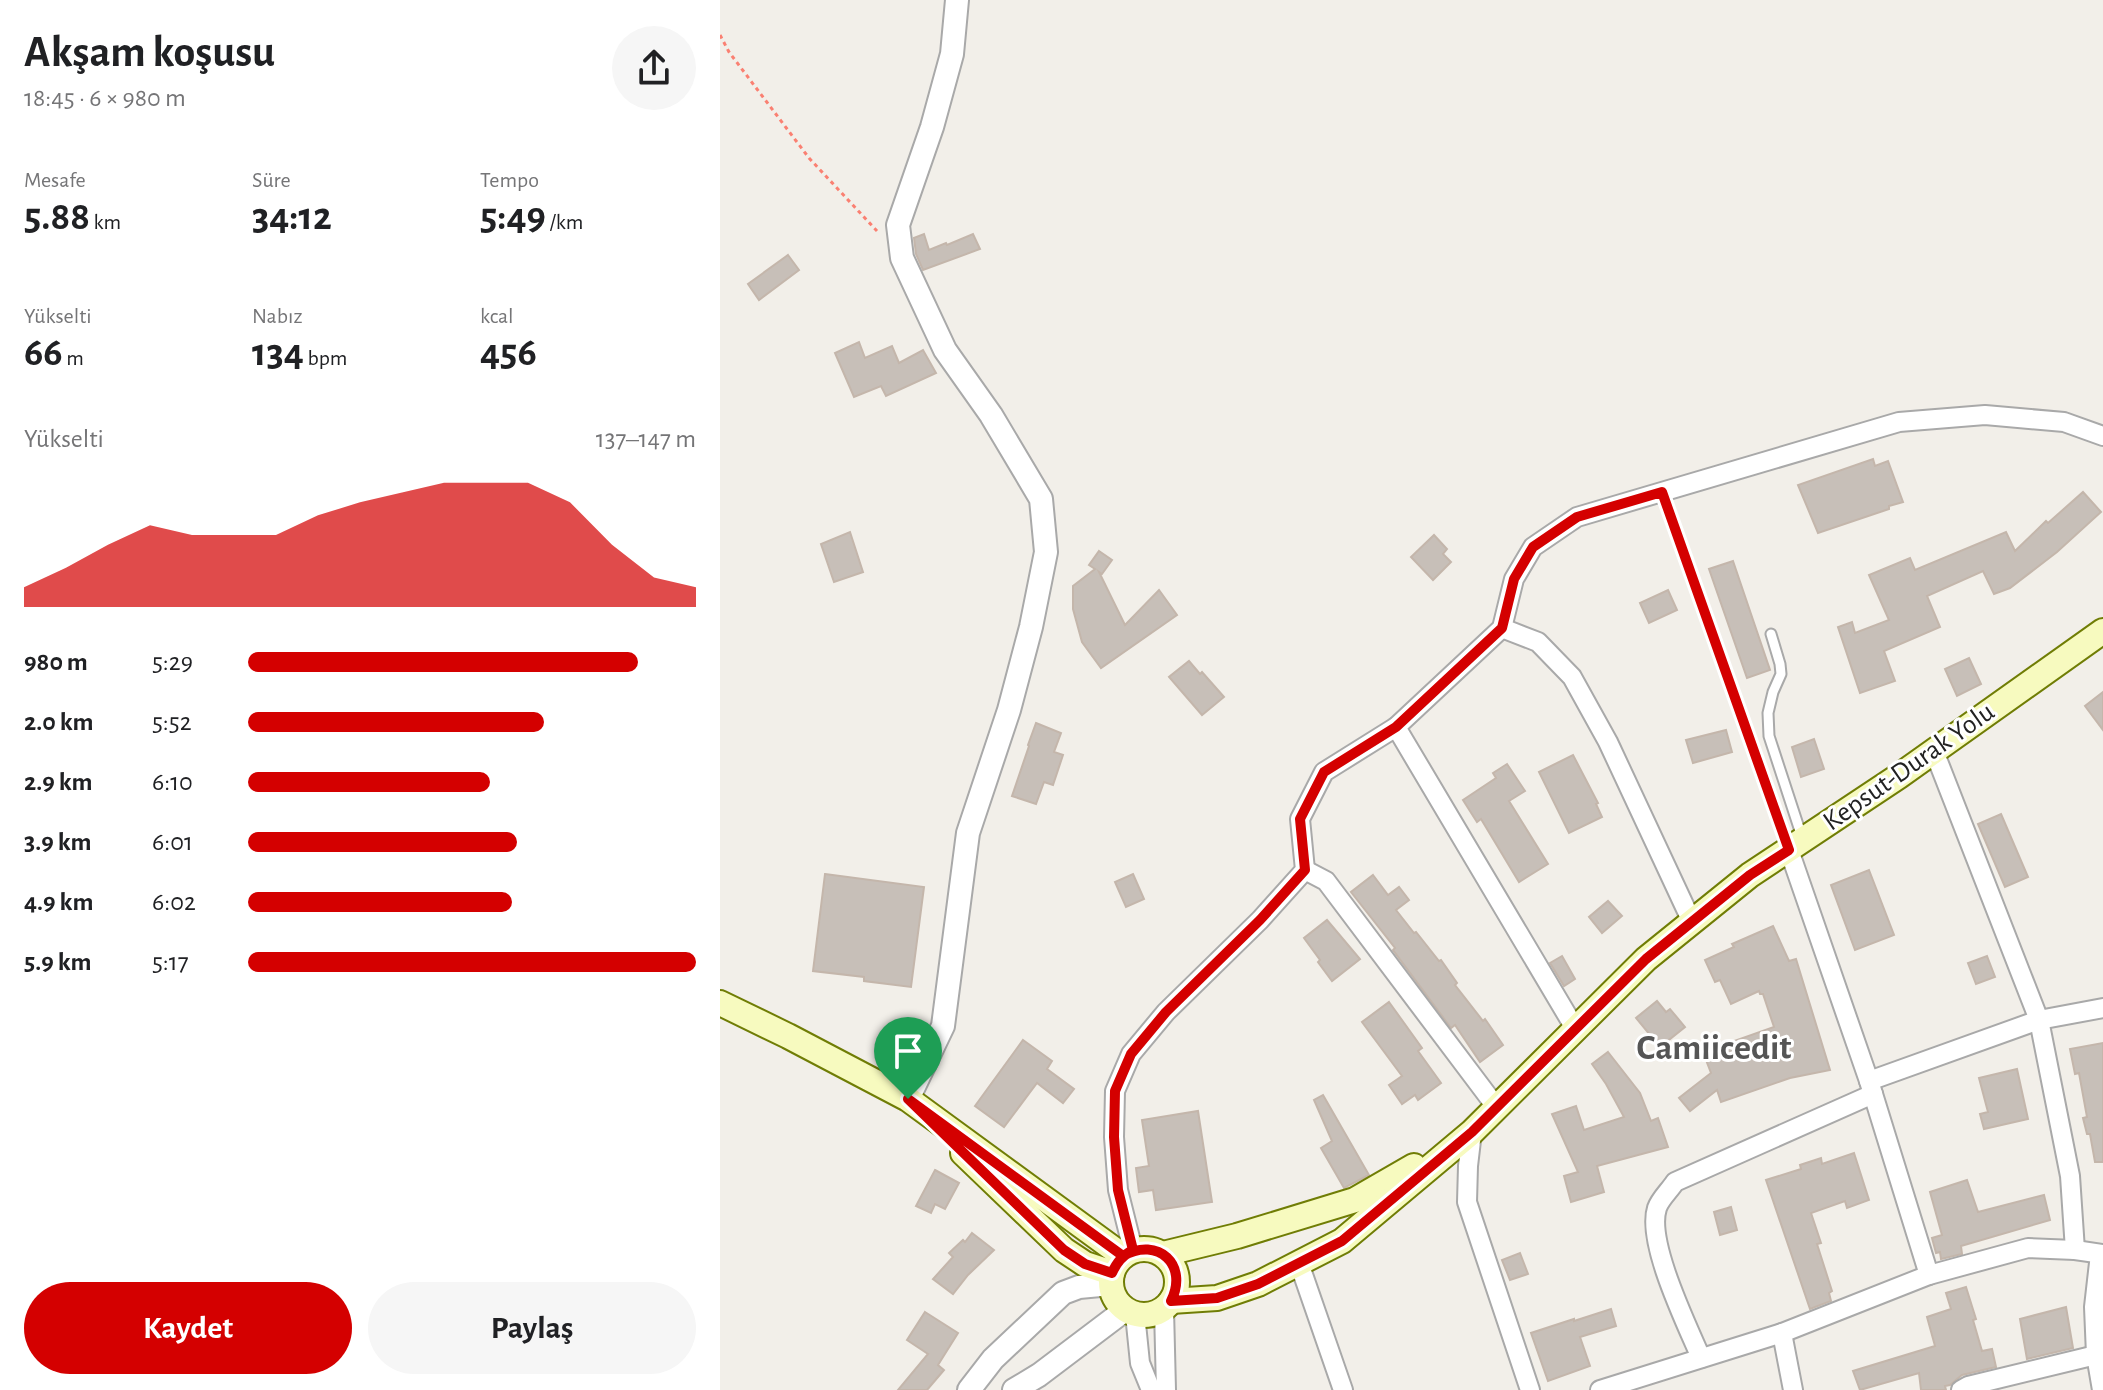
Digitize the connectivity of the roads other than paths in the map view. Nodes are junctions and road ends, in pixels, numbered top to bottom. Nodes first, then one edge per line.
1 (957, 0) edge
2 (2103, 436) edge
3 (1662, 492) junction
4 (1502, 628) junction
5 (2103, 631) edge
6 (1771, 634) dead end
7 (1396, 727) junction
8 (1934, 751) junction
9 (1796, 845) junction
10 (1305, 870) junction
11 (1692, 922) junction
12 (720, 1003) edge
13 (2103, 1008) edge
14 (2039, 1020) junction
15 (1576, 1030) junction
16 (1871, 1087) junction
17 (908, 1099) junction
18 (1497, 1108) junction
19 (1472, 1132) junction
20 (2075, 1250) junction
21 (1163, 1254) junction
22 (2102, 1254) edge
23 (1299, 1263) junction
24 (1120, 1266) junction
25 (1929, 1275) junction
26 (1168, 1305) junction
27 (1130, 1312) junction
28 (1782, 1333) junction
29 (2096, 1355) junction
30 (1701, 1358) junction
31 (969, 1390) edge
32 (1014, 1390) edge
33 (1151, 1390) edge
34 (1166, 1390) edge
35 (1343, 1390) edge
36 (1530, 1390) edge
37 (1600, 1390) edge
38 (1793, 1390) edge
39 (1961, 1390) edge
40 (2102, 1390) edge

1 - 17 street
2 - 3 street
3 - 4 street
3 - 9 lane
4 - 7 street
4 - 11 street
5 - 8 main road, Kepsut-Durak Yolu
6 - 9 lane
7 - 10 street
7 - 15 street
8 - 9 main road, Kepsut-Durak Yolu
8 - 14 street
9 - 11 main road, Kepsut-Durak Yolu
9 - 16 street
10 - 18 street
10 - 24 street
11 - 15 main road, Kepsut-Durak Yolu
12 - 17 main road
13 - 14 street
14 - 16 street
14 - 20 street
15 - 18 main road, Kepsut-Durak Yolu
16 - 25 street
16 - 30 street
17 - 24 main road
18 - 19 main road, Kepsut-Durak Yolu
19 - 21 main road, Kepsut-Durak Yolu
19 - 23 main road, Kepsut-Durak Yolu
19 - 36 street
20 - 22 street
20 - 25 street
21 - 24 main road
21 - 26 main road
22 - 29 street
23 - 26 main road, Kepsut-Durak Yolu
23 - 35 street
24 - 27 main road
24 - 31 street
25 - 28 street
26 - 27 main road
26 - 34 street
27 - 32 street
27 - 33 street
28 - 30 street
28 - 38 street
29 - 39 street
29 - 40 street
30 - 37 street

